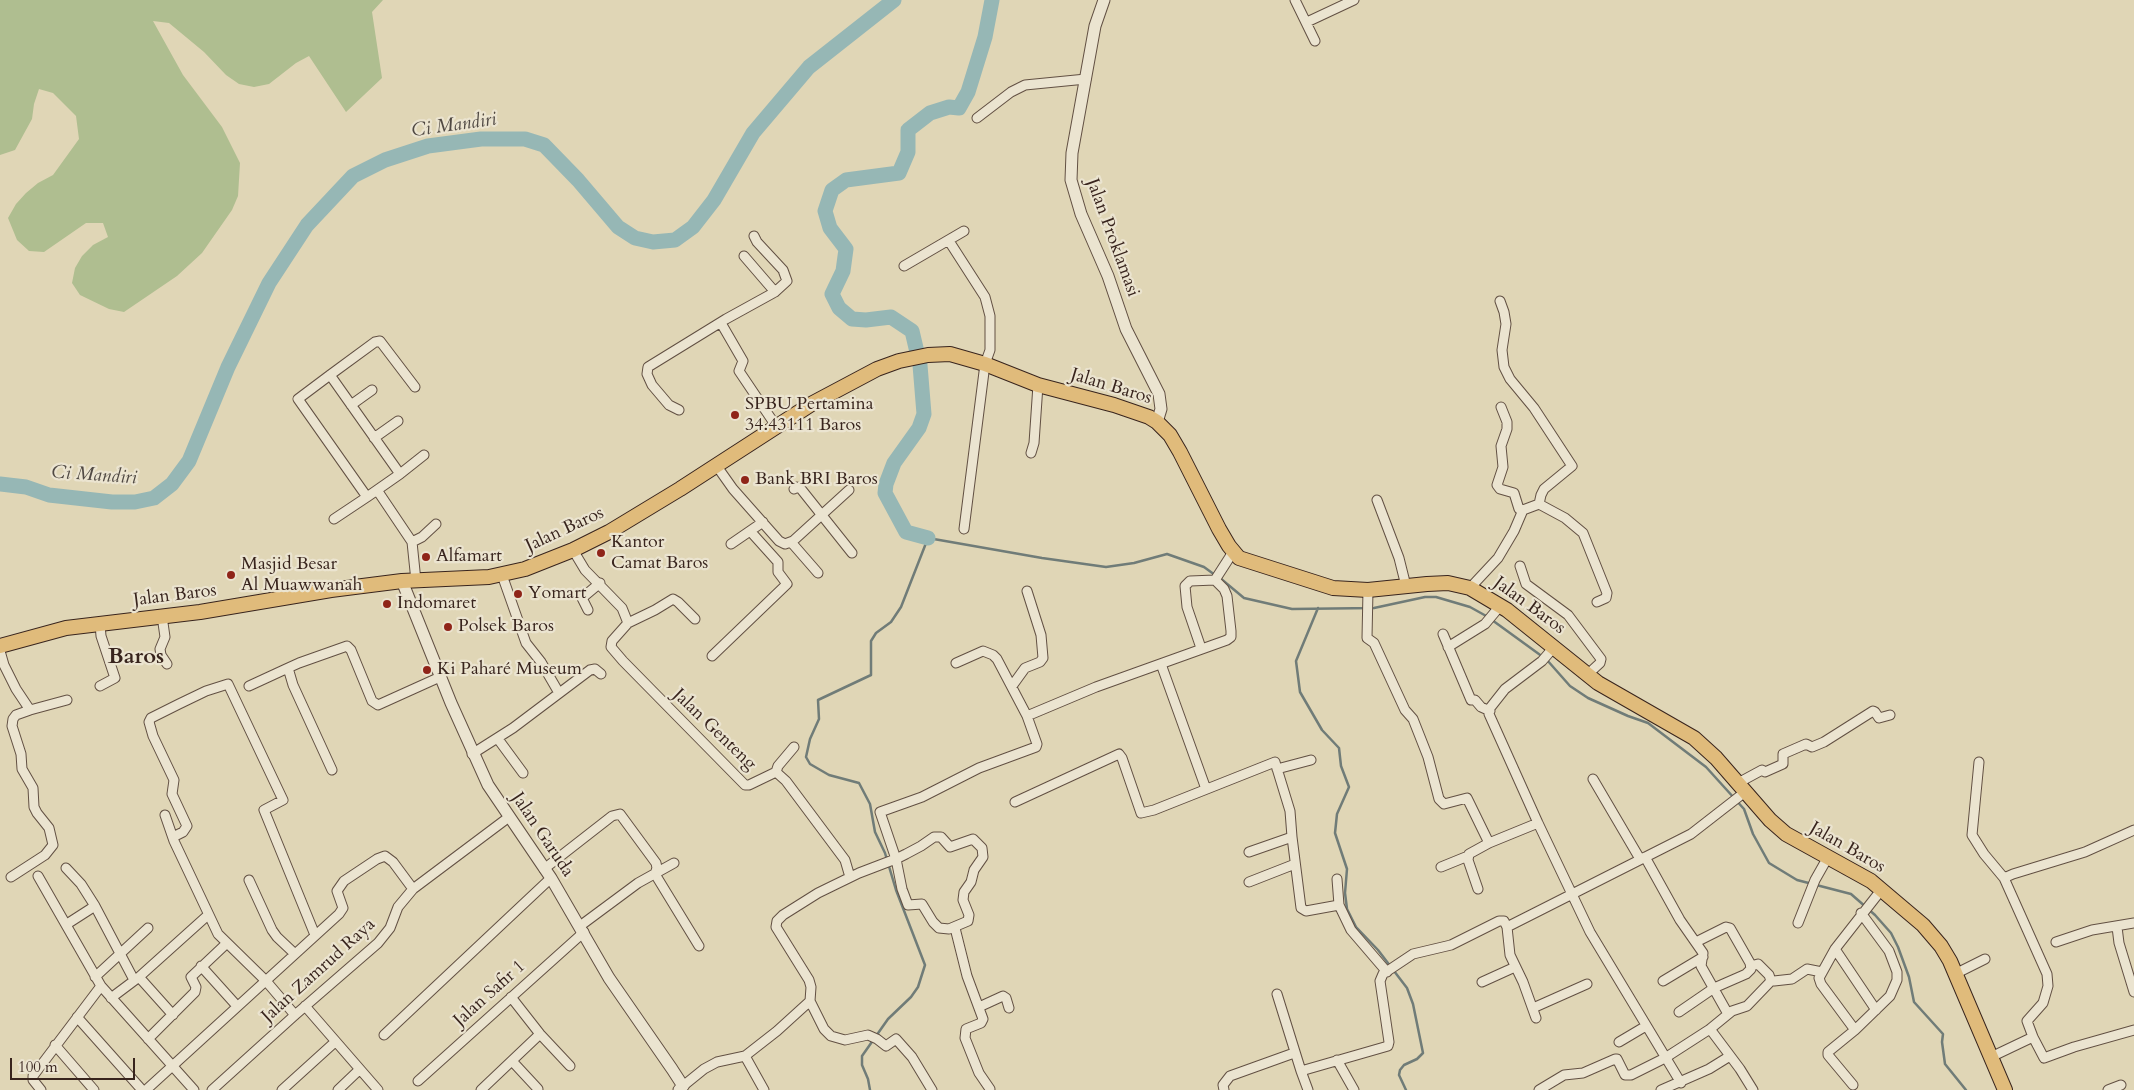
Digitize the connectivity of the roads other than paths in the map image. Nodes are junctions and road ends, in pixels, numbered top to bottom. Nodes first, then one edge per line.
1 (1104, 0) edge
2 (1296, 0) edge
3 (1354, 0) edge
4 (1307, 22) junction
5 (1315, 41) dead end
6 (1086, 79) junction
7 (977, 118) dead end
8 (964, 231) dead end
9 (754, 236) dead end
10 (949, 241) junction
11 (744, 256) dead end
12 (904, 266) dead end
13 (775, 292) junction
14 (1500, 301) dead end
15 (721, 323) junction
16 (985, 364) junction
17 (330, 375) junction
18 (1038, 385) junction
19 (415, 387) dead end
20 (372, 390) dead end
21 (351, 405) junction
22 (1501, 407) dead end
23 (679, 410) dead end
24 (398, 421) dead end
25 (1157, 422) junction
26 (776, 426) junction
27 (374, 438) junction
28 (1031, 453) dead end
29 (424, 455) dead end
30 (716, 465) junction
31 (400, 474) junction
32 (794, 489) dead end
33 (377, 490) junction
34 (850, 490) dead end
35 (367, 497) junction
36 (1376, 500) dead end
37 (1540, 504) junction
38 (1523, 510) junction
39 (821, 515) junction
40 (334, 519) dead end
41 (763, 522) junction
42 (436, 524) dead end
43 (964, 529) dead end
44 (751, 532) junction
45 (412, 542) junction
46 (792, 542) junction
47 (731, 544) dead end
48 (573, 550) junction
49 (1233, 552) junction
50 (852, 553) dead end
51 (1520, 566) dead end
52 (818, 573) dead end
53 (502, 575) junction
54 (1217, 576) junction
55 (402, 581) junction
56 (416, 581) junction
57 (600, 584) junction
58 (1406, 586) junction
59 (1470, 588) junction
60 (1027, 591) dead end
61 (1368, 595) junction
62 (1597, 602) dead end
63 (588, 610) dead end
64 (1494, 614) junction
65 (162, 616) junction
66 (696, 619) dead end
67 (628, 623) junction
68 (100, 624) junction
69 (1443, 634) dead end
70 (0, 646) edge
71 (1448, 646) junction
72 (1201, 648) junction
73 (1551, 650) junction
74 (0, 651) edge
75 (712, 656) dead end
76 (956, 663) dead end
77 (167, 664) dead end
78 (1161, 664) junction
79 (288, 668) junction
80 (601, 674) dead end
81 (1587, 675) junction
82 (440, 676) junction
83 (100, 686) dead end
84 (250, 686) dead end
85 (1012, 686) junction
86 (559, 693) junction
87 (67, 700) dead end
88 (30, 710) junction
89 (1490, 711) junction
90 (1890, 715) dead end
91 (1028, 716) junction
92 (498, 739) junction
93 (794, 747) dead end
94 (472, 754) junction
95 (1311, 760) dead end
96 (1979, 762) dead end
97 (332, 770) dead end
98 (1277, 770) junction
99 (776, 772) junction
100 (522, 773) dead end
101 (1593, 779) dead end
102 (1206, 789) junction
103 (1740, 790) junction
104 (1015, 802) dead end
105 (165, 815) dead end
106 (509, 817) junction
107 (1538, 823) junction
108 (2134, 830) edge
109 (173, 837) junction
110 (1292, 837) junction
111 (1489, 843) junction
112 (1248, 852) dead end
113 (1468, 856) junction
114 (1828, 857) junction
115 (1643, 858) junction
116 (891, 861) junction
117 (674, 863) dead end
118 (1296, 864) junction
119 (1441, 867) dead end
120 (66, 868) dead end
121 (547, 873) junction
122 (655, 874) junction
123 (11, 876) dead end
124 (38, 876) dead end
125 (850, 877) junction
126 (2004, 878) junction
127 (1337, 879) dead end
128 (249, 880) dead end
129 (1249, 882) dead end
130 (413, 889) junction
131 (1478, 889) dead end
132 (1882, 889) junction
133 (1573, 894) junction
134 (1339, 905) junction
135 (95, 906) junction
136 (1862, 912) junction
137 (208, 915) junction
138 (1798, 923) dead end
139 (2134, 923) edge
140 (67, 924) junction
141 (1507, 927) junction
142 (2117, 927) junction
143 (148, 928) dead end
144 (955, 928) junction
145 (582, 929) junction
146 (315, 935) junction
147 (1696, 942) junction
148 (2056, 942) dead end
149 (227, 943) junction
150 (699, 946) dead end
151 (1835, 949) junction
152 (118, 954) junction
153 (295, 954) junction
154 (1703, 957) junction
155 (1985, 959) dead end
156 (201, 966) junction
157 (1751, 966) junction
158 (1515, 967) junction
159 (1389, 971) junction
160 (1822, 972) junction
161 (1955, 974) junction
162 (95, 977) junction
163 (136, 978) junction
164 (266, 981) junction
165 (1663, 981) dead end
166 (1771, 981) junction
167 (1482, 982) dead end
168 (1587, 984) dead end
169 (101, 986) junction
170 (1714, 988) junction
171 (2134, 992) edge
172 (1277, 994) dead end
173 (511, 997) junction
174 (111, 998) junction
175 (810, 1001) junction
176 (236, 1006) junction
177 (304, 1006) junction
178 (979, 1007) junction
179 (1009, 1008) dead end
180 (1533, 1008) junction
181 (1876, 1010) junction
182 (1679, 1012) dead end
183 (1728, 1014) junction
184 (173, 1015) junction
185 (295, 1015) junction
186 (77, 1017) junction
187 (1536, 1018) dead end
188 (1646, 1026) junction
189 (1710, 1029) junction
190 (1855, 1030) junction
191 (2134, 1030) edge
192 (540, 1034) junction
193 (384, 1035) dead end
194 (2033, 1037) junction
195 (148, 1039) junction
196 (335, 1042) junction
197 (1619, 1042) dead end
198 (55, 1045) junction
199 (1294, 1053) junction
200 (745, 1056) junction
201 (1730, 1056) junction
202 (1991, 1057) junction
203 (1665, 1058) junction
204 (1337, 1060) junction
205 (512, 1061) junction
206 (570, 1066) dead end
207 (172, 1067) junction
208 (359, 1070) junction
209 (1301, 1071) junction
210 (418, 1080) dead end
211 (1680, 1083) junction
212 (1853, 1085) dead end
213 (2121, 1085) dead end
214 (217, 1088) edge
215 (681, 1088) edge
216 (990, 1088) dead end
217 (484, 1089) edge
218 (538, 1089) edge
219 (1541, 1089) edge
220 (41, 1090) edge
221 (94, 1090) edge
222 (142, 1090) edge
223 (146, 1090) edge
224 (194, 1090) edge
225 (282, 1090) edge
226 (338, 1090) edge
227 (378, 1090) edge
228 (764, 1090) edge
229 (932, 1090) edge
230 (1224, 1090) edge
231 (1308, 1090) edge
232 (1354, 1090) edge
233 (1661, 1090) edge
234 (1753, 1090) edge
235 (2005, 1090) edge
236 (2108, 1090) edge

1 - 6 street, Jalan Proklamasi
2 - 4 street
3 - 4 street
4 - 5 street
6 - 7 street
6 - 25 street, Jalan Proklamasi
8 - 10 street
9 - 13 street
10 - 12 street
10 - 16 street
11 - 13 street
13 - 15 street
14 - 37 street
15 - 23 street
15 - 26 street
16 - 18 main road, Jalan Baros
16 - 26 main road, Jalan Baros
16 - 43 street
17 - 19 street
17 - 21 street
17 - 35 street
18 - 25 main road, Jalan Baros
18 - 28 street
20 - 21 street
21 - 27 street
22 - 38 street
24 - 27 street
25 - 49 main road, Jalan Baros
26 - 30 main road, Jalan Baros
27 - 31 street
29 - 31 street
30 - 41 street
30 - 48 main road, Jalan Baros
31 - 33 street
32 - 39 street
33 - 35 street
33 - 45 street
34 - 39 street
35 - 40 street
36 - 58 street
37 - 38 street
37 - 62 street
38 - 59 street
39 - 46 street
39 - 50 street
41 - 44 street
41 - 46 street
42 - 45 street
44 - 47 street
44 - 75 street
45 - 56 street
46 - 52 street
48 - 53 main road, Jalan Baros
48 - 57 street
49 - 54 street
49 - 61 main road, Jalan Baros
51 - 81 street
53 - 56 main road, Jalan Baros
53 - 86 street
54 - 72 street
54 - 72 street
55 - 56 main road, Jalan Baros
55 - 65 main road, Jalan Baros
55 - 82 street, Jalan Garuda
57 - 63 street
57 - 67 street
58 - 59 main road, Jalan Baros
58 - 61 main road, Jalan Baros
59 - 64 main road, Jalan Baros
60 - 85 street
61 - 111 street
64 - 71 street
64 - 73 main road, Jalan Baros
65 - 68 main road, Jalan Baros
65 - 77 street
66 - 67 street
67 - 99 street, Jalan Genteng
68 - 70 main road, Jalan Baros
68 - 83 street
69 - 71 street
71 - 89 street
72 - 78 street
73 - 81 main road, Jalan Baros
73 - 89 street
74 - 88 street
76 - 85 street
78 - 91 street
78 - 102 street
79 - 82 street
79 - 84 street
79 - 97 street
80 - 86 street
81 - 103 main road, Jalan Baros
82 - 94 street, Jalan Garuda
85 - 91 street
86 - 92 street
87 - 88 street
88 - 123 street
89 - 107 street
90 - 103 street
91 - 116 street
92 - 94 street
92 - 100 street
93 - 99 street
94 - 106 street, Jalan Garuda
95 - 98 street
96 - 126 street
98 - 102 street
98 - 110 street
99 - 125 street, Jalan Genteng
101 - 115 street
102 - 104 street
103 - 114 main road, Jalan Baros
103 - 115 street
105 - 109 street
106 - 121 street, Jalan Garuda
106 - 130 street, Jalan Zamrud Raya
107 - 111 street
107 - 133 street
108 - 126 street
109 - 137 street
109 - 146 street
110 - 112 street
110 - 118 street
111 - 113 street
113 - 119 street
113 - 131 street
114 - 132 main road, Jalan Baros
114 - 138 street
115 - 133 street
115 - 147 street
116 - 125 street
116 - 144 street
116 - 144 street
117 - 122 street, Jalan Safir 1
118 - 129 street
118 - 134 street
120 - 135 street
121 - 122 street
121 - 145 street, Jalan Garuda
121 - 193 street
122 - 145 street, Jalan Safir 1
122 - 150 street
124 - 140 street
125 - 175 street
126 - 194 street
127 - 134 street
128 - 153 street
130 - 146 street
130 - 177 street, Jalan Zamrud Raya
132 - 136 street
132 - 161 main road, Jalan Baros
133 - 141 street
133 - 188 street
134 - 159 street
135 - 140 street
135 - 152 street
136 - 151 street
136 - 181 street
137 - 149 street
137 - 163 street
139 - 142 street
140 - 162 street
141 - 158 street
141 - 159 street
142 - 148 street
142 - 171 street
143 - 152 street
144 - 178 street
145 - 173 street, Jalan Safir 1
145 - 215 street, Jalan Garuda
146 - 153 street
147 - 154 street
147 - 157 street
149 - 156 street
149 - 164 street
151 - 160 street
151 - 181 street
152 - 162 street
152 - 163 street
153 - 164 street
154 - 165 street
154 - 170 street
155 - 161 street
156 - 176 street
156 - 184 street
157 - 166 street
157 - 170 street
158 - 167 street
158 - 180 street
159 - 204 street
160 - 166 street
160 - 190 street
161 - 202 main road, Jalan Baros
162 - 169 street
163 - 174 street
163 - 184 street
164 - 176 street
164 - 185 street
166 - 183 street
168 - 180 street
169 - 174 street
169 - 186 street
170 - 182 street
170 - 183 street
172 - 199 street
173 - 192 street
173 - 210 street, Jalan Safir 1
174 - 195 street
175 - 200 street
175 - 229 street
176 - 207 street
177 - 185 street, Jalan Zamrud Raya
177 - 196 street
178 - 179 street
178 - 216 street
180 - 187 street
181 - 190 street
183 - 189 street
184 - 195 street
185 - 214 street, Jalan Zamrud Raya
186 - 198 street
186 - 222 street
188 - 197 street
188 - 203 street
189 - 201 street
189 - 203 street
190 - 212 street
191 - 194 street
192 - 205 street
192 - 206 street
194 - 202 street
195 - 207 street
196 - 208 street
196 - 225 street
198 - 220 street
198 - 221 street
199 - 209 street
199 - 230 street
200 - 215 street
200 - 228 street
201 - 211 street
201 - 234 street
202 - 235 main road, Jalan Baros
203 - 211 street
203 - 219 street
204 - 209 street
204 - 232 street
205 - 217 street
205 - 218 street
207 - 223 street
207 - 224 street
208 - 226 street
208 - 227 street
209 - 231 street
211 - 233 street
213 - 236 street

